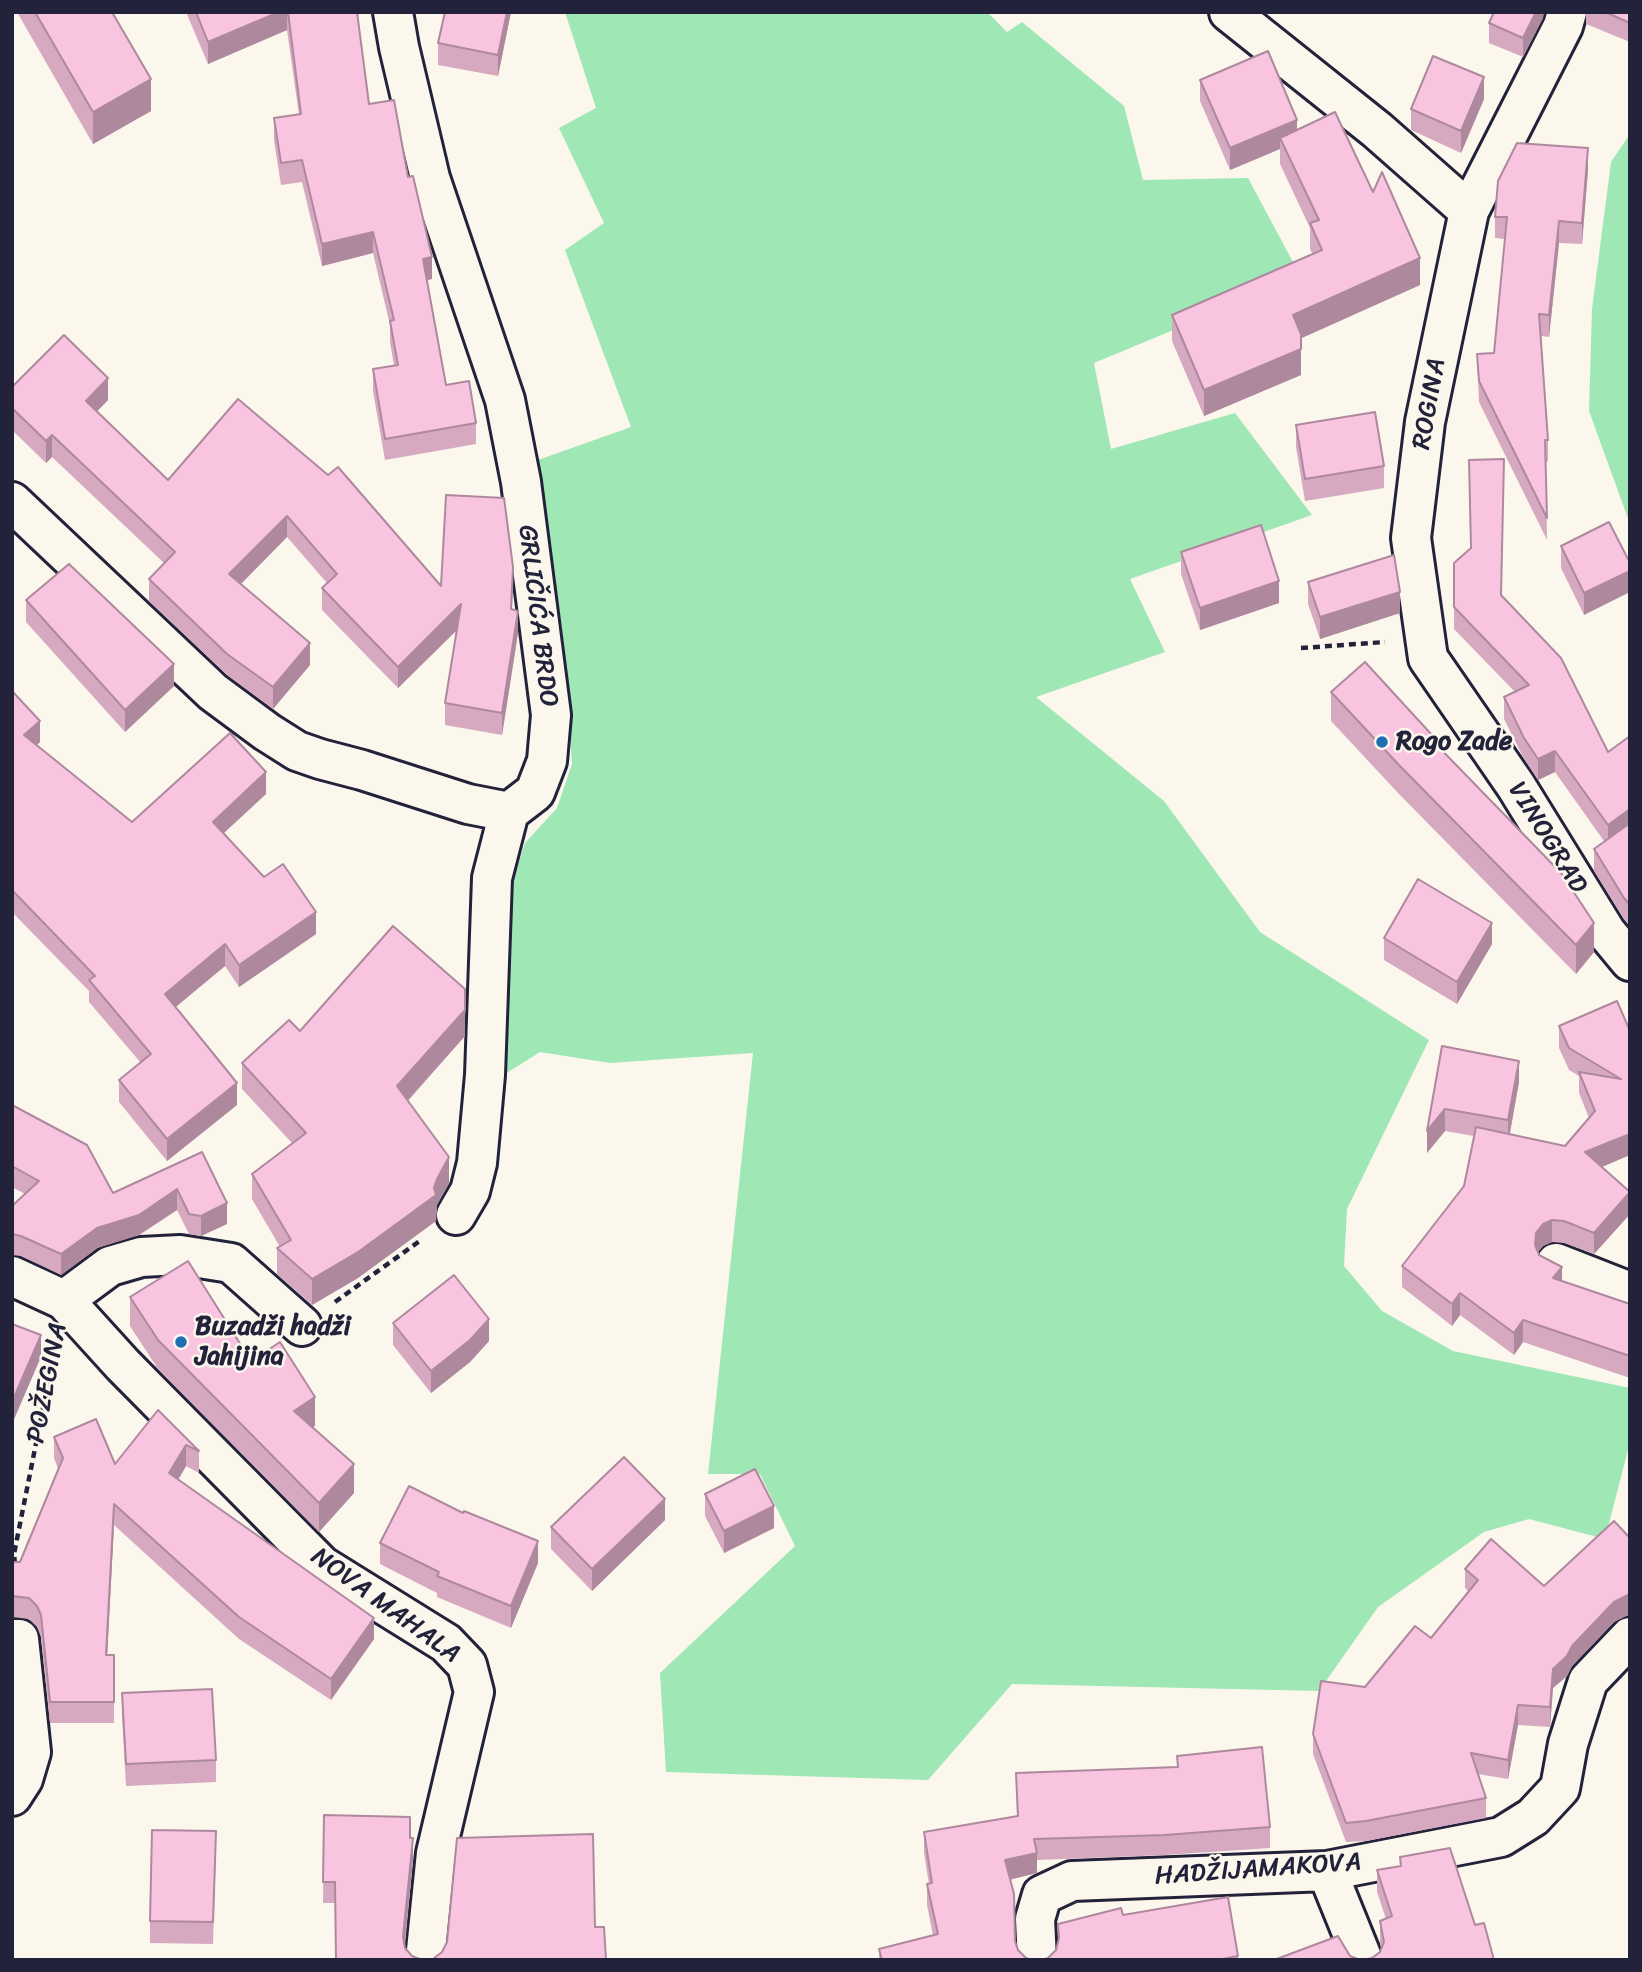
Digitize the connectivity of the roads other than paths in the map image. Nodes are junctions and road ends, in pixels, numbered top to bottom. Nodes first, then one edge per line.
1 (393, 12) edge
2 (1229, 12) edge
3 (1567, 12) edge
4 (1469, 211) junction
5 (12, 502) edge
6 (1420, 600) joint
7 (509, 812) junction
8 (1630, 961) edge
9 (456, 1215) dead end
10 (1556, 1263) edge
11 (12, 1276) edge
12 (1630, 1292) edge
13 (64, 1300) junction
14 (302, 1326) dead end
15 (1630, 1637) edge
16 (16, 1639) edge
17 (12, 1796) edge
18 (1327, 1871) junction
19 (425, 1960) edge
20 (1037, 1960) edge
21 (1363, 1960) edge

1 - 7 street, GRLIČIĆA BRDO
2 - 4 street
3 - 4 street, ROGINA
4 - 6 street, ROGINA
5 - 7 street
6 - 8 street, VINOGRAD
7 - 9 street
10 - 12 street
11 - 13 street
13 - 14 street
13 - 19 street, NOVA MAHALA
15 - 18 street, HADŽIJAMAKOVA
16 - 17 street
18 - 20 street, HADŽIJAMAKOVA
18 - 21 street

